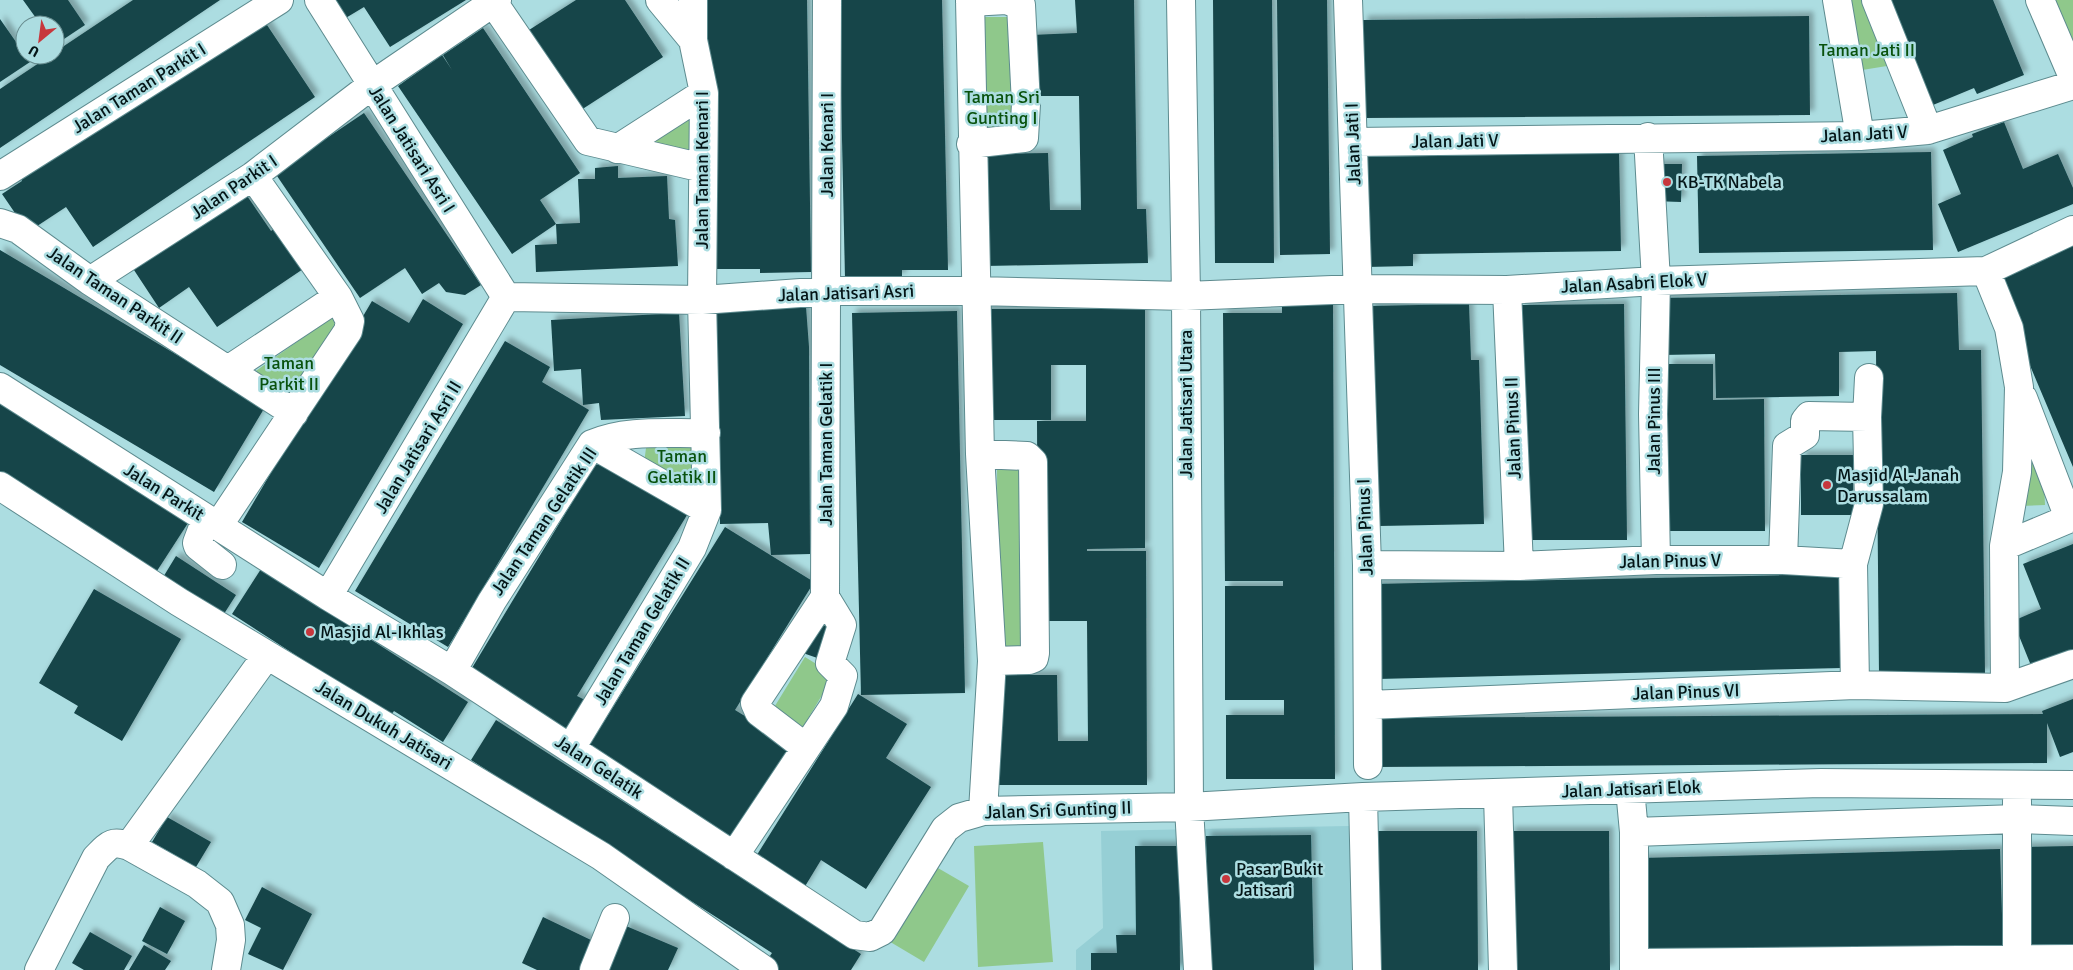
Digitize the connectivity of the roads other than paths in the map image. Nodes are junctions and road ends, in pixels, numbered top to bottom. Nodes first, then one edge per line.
1 (279, 0) edge
2 (319, 0) edge
3 (660, 0) edge
4 (693, 0) edge
5 (827, 0) edge
6 (1180, 0) edge
7 (1348, 0) edge
8 (1838, 0) edge
9 (1876, 0) edge
10 (2040, 0) edge
11 (495, 1) edge
12 (970, 1) edge
13 (693, 40) junction
14 (2073, 77) edge
15 (372, 85) junction
16 (2073, 85) edge
17 (704, 94) junction
18 (1928, 130) junction
19 (1860, 136) junction
20 (1648, 138) junction
21 (1353, 142) junction
22 (971, 144) junction
23 (618, 150) junction
24 (703, 168) junction
25 (0, 176) edge
26 (252, 176) junction
27 (0, 224) edge
28 (2073, 230) edge
29 (1986, 271) junction
30 (90, 281) junction
31 (1656, 281) junction
32 (1357, 289) junction
33 (1507, 290) junction
34 (828, 291) junction
35 (976, 291) junction
36 (1186, 296) junction
37 (338, 297) junction
38 (506, 297) junction
39 (702, 300) junction
40 (228, 370) junction
41 (1869, 378) dead end
42 (0, 387) edge
43 (2019, 387) junction
44 (294, 413) junction
45 (1866, 417) junction
46 (706, 433) junction
47 (592, 444) junction
48 (980, 454) junction
49 (0, 486) edge
50 (707, 510) junction
51 (2071, 517) edge
52 (212, 522) junction
53 (2004, 546) junction
54 (1656, 560) junction
55 (1783, 560) junction
56 (1853, 564) junction
57 (222, 565) dead end
58 (1367, 565) junction
59 (1519, 566) junction
60 (328, 596) junction
61 (825, 597) junction
62 (267, 655) junction
63 (992, 661) junction
64 (2073, 664) edge
65 (452, 671) junction
66 (1855, 684) junction
67 (2005, 688) junction
68 (1368, 705) junction
69 (805, 747) junction
70 (571, 748) junction
71 (1368, 766) dead end
72 (2016, 785) junction
73 (2073, 785) edge
74 (1630, 789) junction
75 (1498, 795) junction
76 (1363, 797) junction
77 (1189, 807) junction
78 (983, 811) junction
79 (2017, 819) junction
80 (2073, 821) edge
81 (1634, 832) junction
82 (129, 846) junction
83 (734, 856) junction
84 (615, 918) dead end
85 (870, 936) joint
86 (2073, 959) edge
87 (2017, 964) edge
88 (1634, 966) edge
89 (39, 970) edge
90 (226, 970) edge
91 (594, 970) edge
92 (764, 970) edge
93 (1198, 970) edge
94 (1368, 970) edge
95 (1504, 970) edge

1 - 25 street, Jalan Taman Parkit I
2 - 15 street, Jalan Jatisari Asri I
3 - 13 street, Jalan Taman Kenari I
4 - 13 street, Jalan Taman Kenari I
5 - 34 street, Jalan Kenari I
6 - 36 street, Jalan Jatisari Utara
7 - 21 street, Jalan Jati I
8 - 19 street
9 - 18 street
10 - 14 street
11 - 15 street, Jalan Parkit I
11 - 23 street
12 - 22 street
12 - 22 street
13 - 17 street, Jalan Taman Kenari I
15 - 26 street, Jalan Parkit I
15 - 38 street, Jalan Jatisari Asri I
16 - 18 street, Jalan Jati V
17 - 23 street
17 - 24 street, Jalan Taman Kenari I
18 - 19 street, Jalan Jati V
19 - 20 street, Jalan Jati V
20 - 21 street, Jalan Jati V
20 - 31 street
21 - 32 street, Jalan Jati I
22 - 35 street
23 - 24 street
24 - 39 street, Jalan Taman Kenari I
26 - 30 street, Jalan Parkit I
26 - 37 street
27 - 30 street, Jalan Taman Parkit II
28 - 29 street, Jalan Asabri Elok V
29 - 31 street, Jalan Asabri Elok V
29 - 43 street
30 - 40 street, Jalan Taman Parkit II
31 - 33 street, Jalan Asabri Elok V
31 - 54 street, Jalan Pinus III
32 - 33 street, Jalan Asabri Elok V
32 - 36 street, Jalan Asabri Elok V
32 - 58 street, Jalan Pinus I
33 - 59 street, Jalan Pinus II
34 - 35 street, Jalan Jatisari Asri
34 - 39 street, Jalan Jatisari Asri
34 - 61 street, Jalan Taman Gelatik I
35 - 36 street, Jalan Jatisari Asri
35 - 48 street
36 - 77 street, Jalan Jatisari Utara
37 - 40 street
37 - 44 street
38 - 39 street, Jalan Jatisari Asri
38 - 60 street, Jalan Jatisari Asri II
39 - 46 street, Jalan Taman Gelatik II
40 - 44 street, Jalan Taman Parkit II
41 - 45 street
42 - 52 street, Jalan Parkit
43 - 51 street
43 - 53 street
44 - 52 street
45 - 55 street
45 - 56 street
46 - 47 street, Jalan Taman Gelatik III
46 - 50 street, Jalan Taman Gelatik II
47 - 50 street
47 - 65 street, Jalan Taman Gelatik III
48 - 63 street
48 - 63 street
49 - 62 street, Jalan Dukuh Jatisari
50 - 70 street, Jalan Taman Gelatik II
51 - 53 street
52 - 57 street
52 - 60 street, Jalan Parkit
53 - 67 street
54 - 55 street, Jalan Pinus V
54 - 59 street, Jalan Pinus V
55 - 56 street, Jalan Pinus V
56 - 66 street
58 - 59 street, Jalan Pinus V
58 - 68 street, Jalan Pinus I
60 - 65 street, Jalan Gelatik
61 - 69 street
61 - 69 street
62 - 82 street
62 - 92 street, Jalan Dukuh Jatisari
63 - 78 street
64 - 67 street
65 - 70 street, Jalan Gelatik
66 - 67 street, Jalan Pinus VI
66 - 68 street, Jalan Pinus VI
68 - 71 street, Jalan Pinus I
69 - 83 street
70 - 83 street, Jalan Gelatik
72 - 73 street, Jalan Jatisari Elok
72 - 74 street, Jalan Jatisari Elok
72 - 79 street
74 - 75 street, Jalan Jatisari Elok
74 - 81 street
75 - 76 street, Jalan Jatisari Elok
75 - 95 street
76 - 77 street, Jalan Jatisari Elok
76 - 94 street
77 - 78 street, Jalan Sri Gunting II
77 - 93 street, Jalan Jatisari Utara
78 - 85 street, Jalan Sri Gunting II
79 - 80 street
79 - 81 street
79 - 87 street
81 - 88 street
82 - 89 street
82 - 90 street
83 - 85 street, Jalan Gelatik
84 - 91 street
86 - 87 street
87 - 88 street

